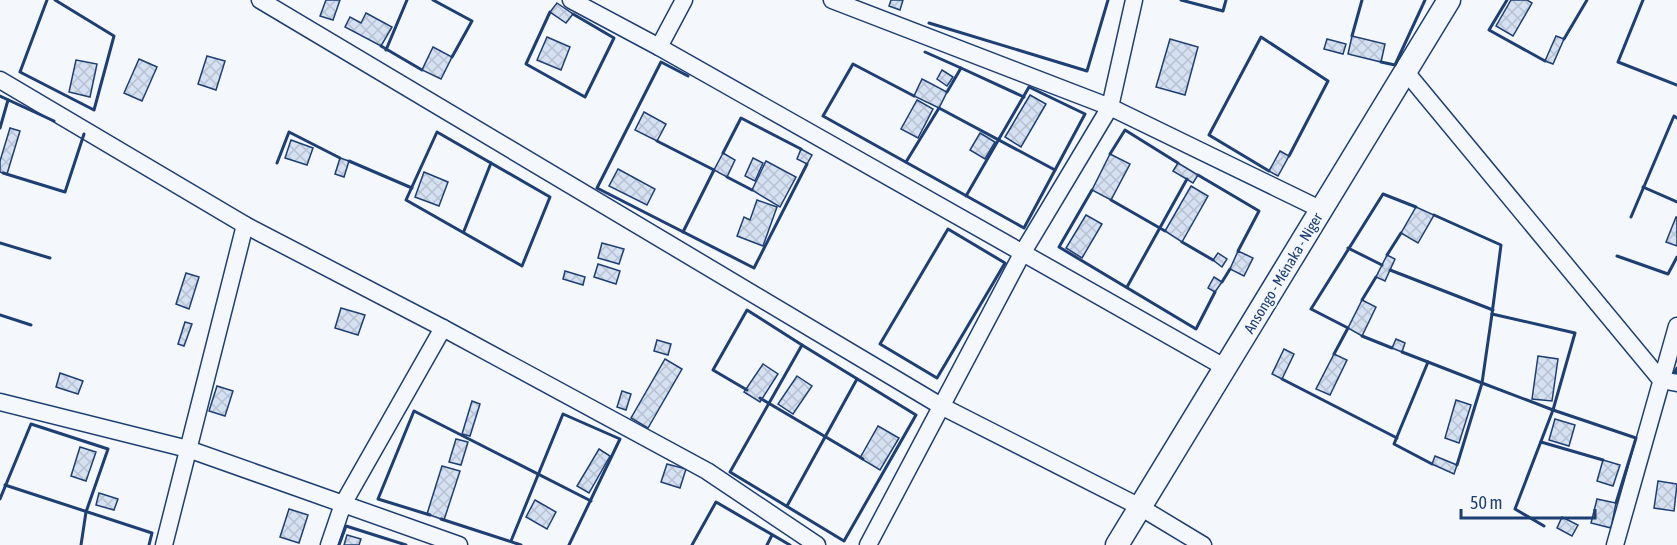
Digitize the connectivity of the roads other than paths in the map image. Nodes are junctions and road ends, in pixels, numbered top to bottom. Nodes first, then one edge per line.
1 (260, 0) edge
2 (571, 0) edge
3 (684, 0) edge
4 (832, 0) edge
5 (1134, 0) edge
6 (1449, 0) edge
7 (658, 47) junction
8 (1406, 72) junction
9 (0, 80) edge
10 (1110, 107) junction
11 (1322, 210) junction
12 (245, 225) junction
13 (1023, 252) junction
14 (1677, 326) edge
15 (443, 328) junction
16 (1226, 368) junction
17 (1669, 381) edge
18 (0, 402) edge
19 (941, 406) junction
20 (188, 449) junction
21 (343, 504) junction
22 (1140, 507) junction
23 (164, 545) edge
24 (329, 545) edge
25 (459, 545) edge
26 (817, 545) edge
27 (868, 545) edge
28 (1118, 545) edge
29 (1203, 545) edge
30 (1615, 545) edge

1 - 19 street
2 - 7 street
3 - 7 street
4 - 10 street
5 - 10 street
6 - 8 main road, Ansongo - Ménaka - Niger
7 - 13 street
8 - 11 main road, Ansongo - Ménaka - Niger
8 - 17 street
9 - 12 street
10 - 11 street
10 - 13 street
11 - 16 main road, Ansongo - Ménaka - Niger
12 - 15 street
12 - 20 street
13 - 16 street
13 - 19 street
14 - 17 street
15 - 21 street
15 - 26 street
16 - 22 main road, Ansongo - Ménaka - Niger
17 - 30 street
18 - 20 street
19 - 22 street
19 - 27 street
20 - 21 street
20 - 23 street
21 - 24 street
21 - 25 street
22 - 28 main road, Ansongo - Ménaka - Niger
22 - 29 street

